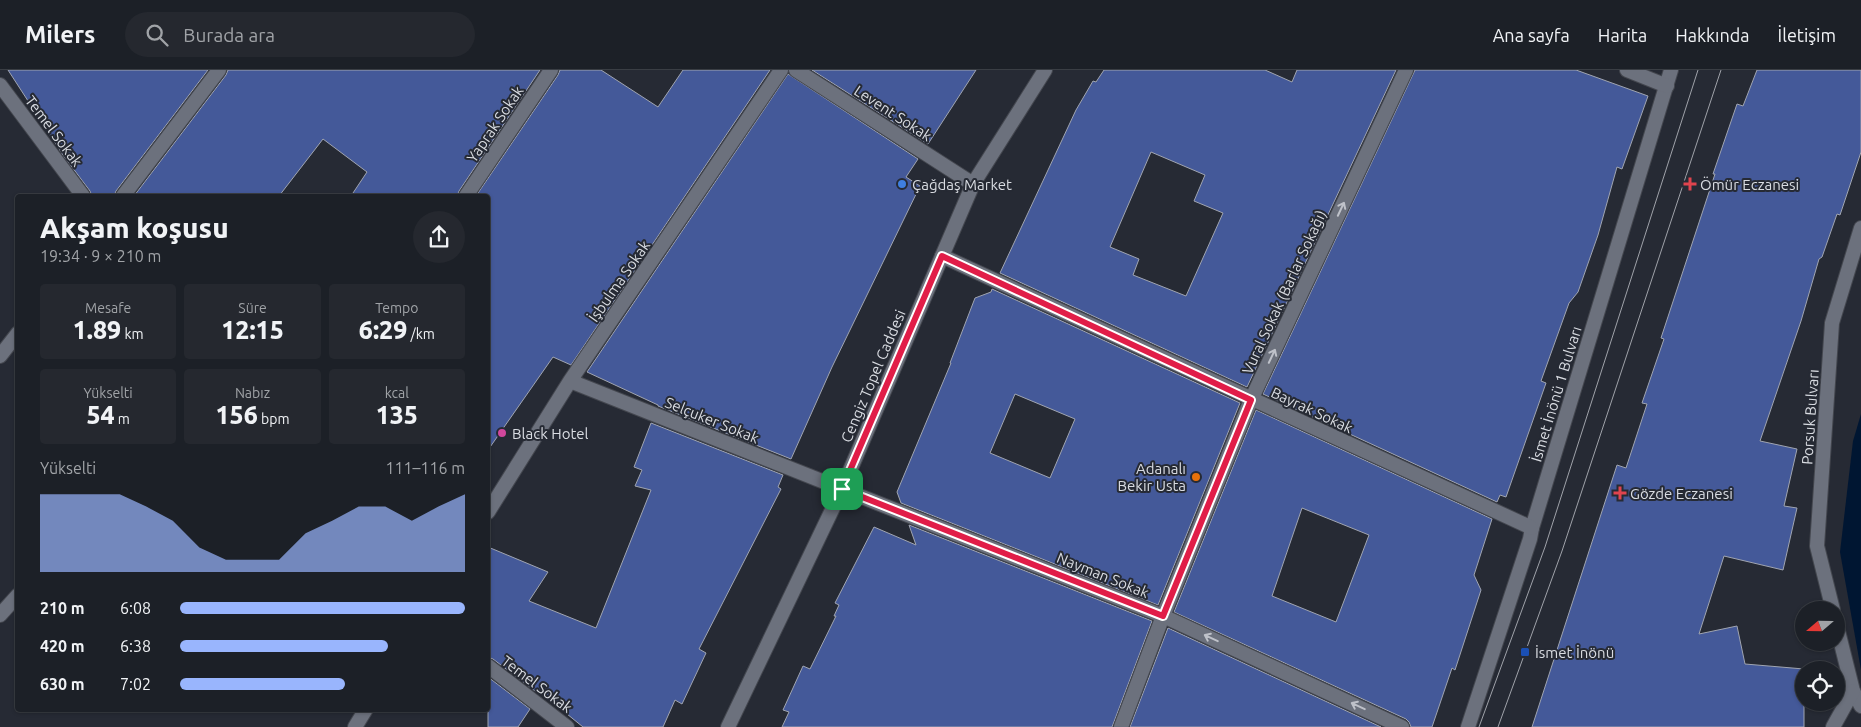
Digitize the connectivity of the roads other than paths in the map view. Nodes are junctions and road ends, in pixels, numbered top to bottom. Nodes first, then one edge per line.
1 (219, 70) edge
2 (551, 70) edge
3 (781, 70) edge
4 (796, 70) edge
5 (1045, 70) edge
6 (1406, 70) edge
7 (1627, 70) edge
8 (1671, 70) edge
9 (0, 85) edge
10 (1667, 86) junction
11 (973, 184) junction
12 (82, 194) edge
13 (125, 194) edge
14 (467, 194) edge
15 (1861, 228) edge
16 (942, 256) junction
17 (15, 338) edge
18 (0, 356) edge
19 (570, 381) junction
20 (1251, 400) junction
21 (842, 489) junction
22 (490, 509) edge
23 (1532, 528) junction
24 (15, 598) edge
25 (1831, 601) edge
26 (0, 615) edge
27 (1163, 616) junction
28 (1843, 651) edge
29 (490, 668) edge
30 (1853, 692) junction
31 (1861, 706) edge
32 (364, 712) edge
33 (355, 727) edge
34 (567, 727) edge
35 (728, 727) edge
36 (1121, 727) edge
37 (1402, 727) edge
38 (1468, 727) edge
39 (1833, 727) edge

1 - 13 street
2 - 14 street, Yaprak Sokak
3 - 19 street, İşbulma Sokak
4 - 11 street, Levent Sokak
5 - 11 street, Cengiz Topel Caddesi
20 -> 6 street, Vural Sokak (Barlar Sokağı)
7 - 10 street
8 - 10 street, İsmet İnönü 1 Bulvarı
9 - 12 street, Temel Sokak
10 - 23 street, İsmet İnönü 1 Bulvarı
11 - 16 street, Cengiz Topel Caddesi
15 - 25 street, Porsuk Bulvarı
16 - 20 street, Bayrak Sokak
16 - 21 street, Cengiz Topel Caddesi
17 - 18 street
19 - 21 street, Selçuker Sokak
19 - 22 street, İşbulma Sokak
20 - 23 street, Bayrak Sokak
20 - 27 street, Vural Sokak (Barlar Sokağı)
21 - 27 street, Nayman Sokak
21 - 35 street, Cengiz Topel Caddesi
23 - 38 street, İsmet İnönü 1 Bulvarı
24 - 26 street
27 - 36 street, Vural Sokak (Barlar Sokağı)
37 -> 27 street, Nayman Sokak
28 - 30 street
29 - 34 street, Temel Sokak
30 - 31 street
30 - 39 street
32 - 33 street

